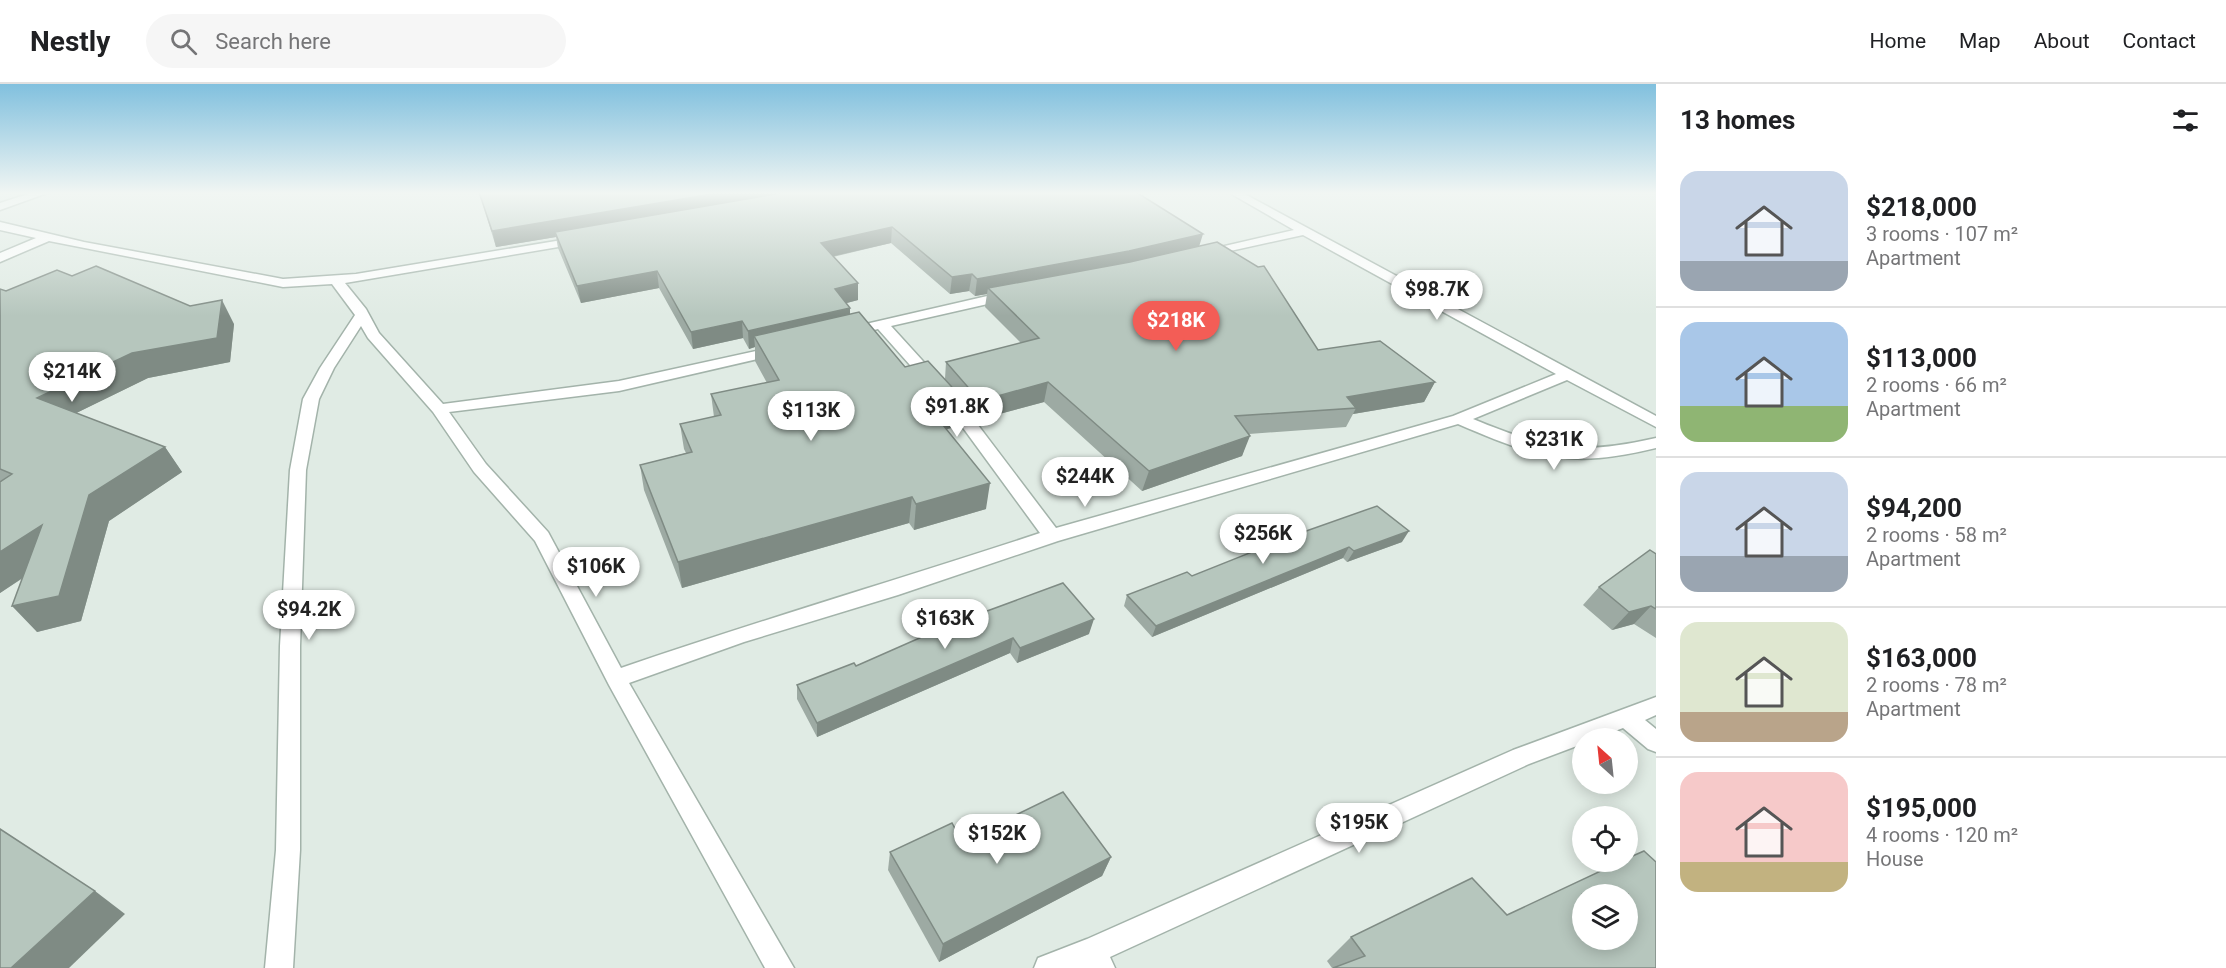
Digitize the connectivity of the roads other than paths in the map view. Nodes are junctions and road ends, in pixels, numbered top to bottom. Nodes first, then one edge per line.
1 (32, 233) edge
2 (1295, 233) edge
3 (1308, 233) edge
4 (598, 236) edge
5 (49, 237) junction
6 (0, 258) edge
7 (1189, 259) edge
8 (335, 279) junction
9 (1020, 293) edge
10 (362, 315) junction
11 (881, 324) junction
12 (836, 336) edge
13 (792, 347) edge
14 (1568, 374) junction
15 (439, 409) junction
16 (1459, 419) junction
17 (1656, 422) edge
18 (1656, 443) edge
19 (1052, 537) junction
20 (616, 679) junction
21 (1656, 706) edge
22 (1627, 718) junction
23 (1656, 742) edge
24 (1096, 960) edge
25 (279, 968) edge
26 (780, 968) edge
27 (1048, 968) edge

1 - 5 street
2 - 7 street
3 - 14 street
4 - 8 street
5 - 6 street
5 - 8 street
8 - 10 street
9 - 11 street
10 - 15 street
10 - 25 street
11 - 12 street
11 - 19 street
13 - 15 street
14 - 16 street
14 - 17 street
15 - 20 street
16 - 18 street
16 - 19 street
19 - 20 street
20 - 26 street
21 - 22 street
22 - 23 street
22 - 24 street
24 - 27 street

